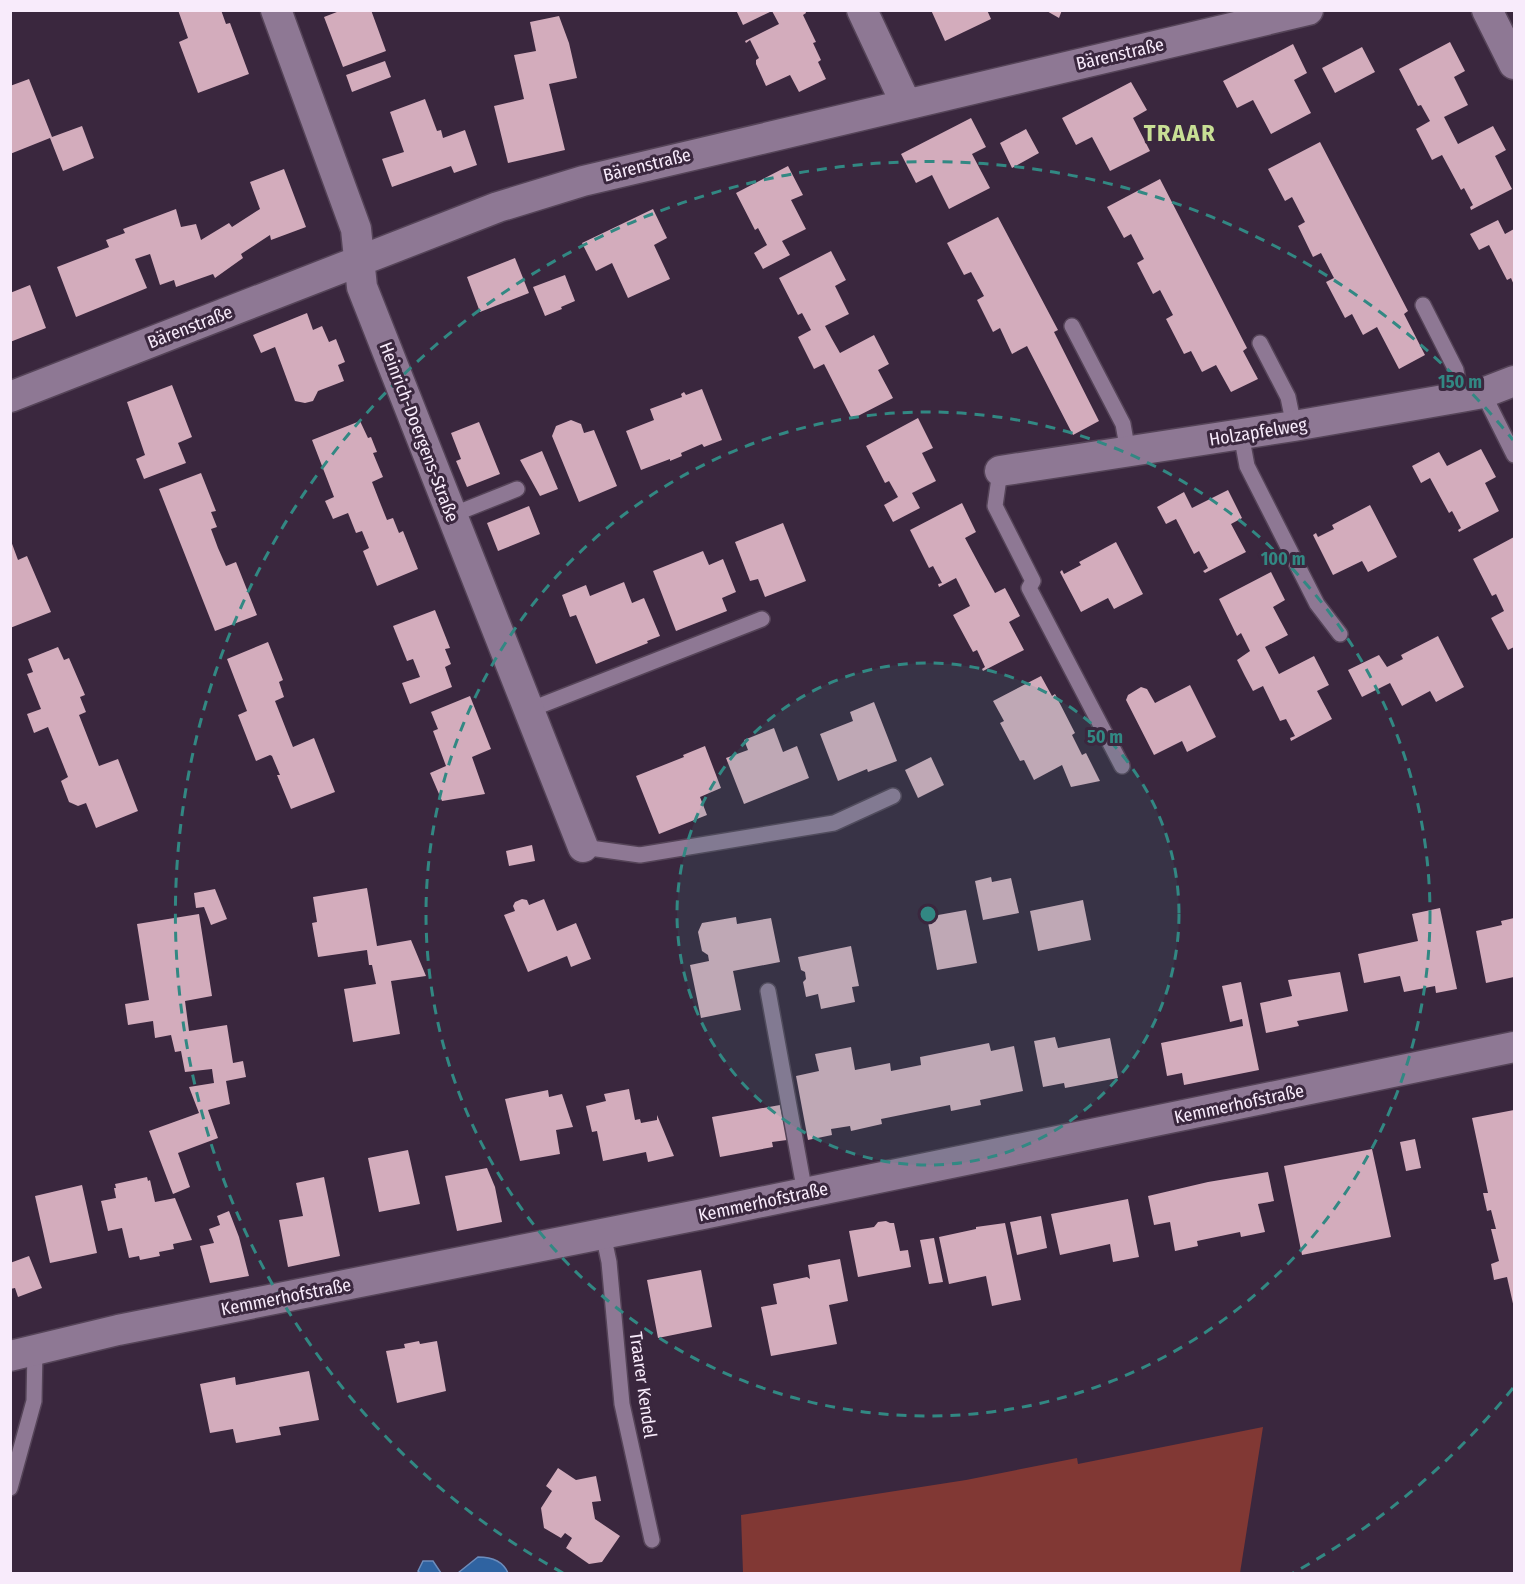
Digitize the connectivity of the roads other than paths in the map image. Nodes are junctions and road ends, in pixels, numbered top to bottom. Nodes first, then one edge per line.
1 (276, 10) edge
2 (862, 10) edge
3 (1308, 10) edge
4 (1487, 10) edge
5 (1267, 15) edge
6 (1515, 64) edge
7 (906, 104) junction
8 (359, 260) junction
9 (1424, 304) dead end
10 (1072, 326) dead end
11 (1260, 342) dead end
12 (1515, 381) edge
13 (1472, 395) junction
14 (10, 397) edge
15 (1294, 426) junction
16 (1241, 434) junction
17 (1128, 452) junction
18 (1515, 455) edge
19 (1000, 471) joint
20 (518, 489) dead end
21 (452, 515) junction
22 (762, 619) dead end
23 (1340, 634) dead end
24 (529, 710) junction
25 (1122, 766) dead end
26 (893, 796) dead end
27 (583, 847) joint
28 (768, 991) dead end
29 (1515, 1047) edge
30 (805, 1193) junction
31 (603, 1234) junction
32 (23, 1352) edge
33 (10, 1488) edge
34 (652, 1540) dead end

1 - 8 street, Heinrich-Doergens-Straße
2 - 7 street
3 - 5 street, Bärenstraße
4 - 6 street
5 - 7 street, Bärenstraße
7 - 8 street, Bärenstraße
8 - 14 street, Bärenstraße
8 - 21 street, Heinrich-Doergens-Straße
9 - 13 lane
10 - 17 lane
11 - 15 lane
12 - 13 street, Holzapfelweg
13 - 15 street, Holzapfelweg
13 - 18 lane
15 - 16 street, Holzapfelweg
16 - 17 street, Holzapfelweg
16 - 23 lane
17 - 19 street, Holzapfelweg
19 - 25 lane
20 - 21 lane
21 - 24 street, Heinrich-Doergens-Straße
22 - 24 lane
24 - 27 street, Heinrich-Doergens-Straße
26 - 27 lane
28 - 30 lane
29 - 30 street, Kemmerhofstraße
30 - 31 street, Kemmerhofstraße
31 - 32 street, Kemmerhofstraße
31 - 34 lane, Traarer Kendel
32 - 33 lane

